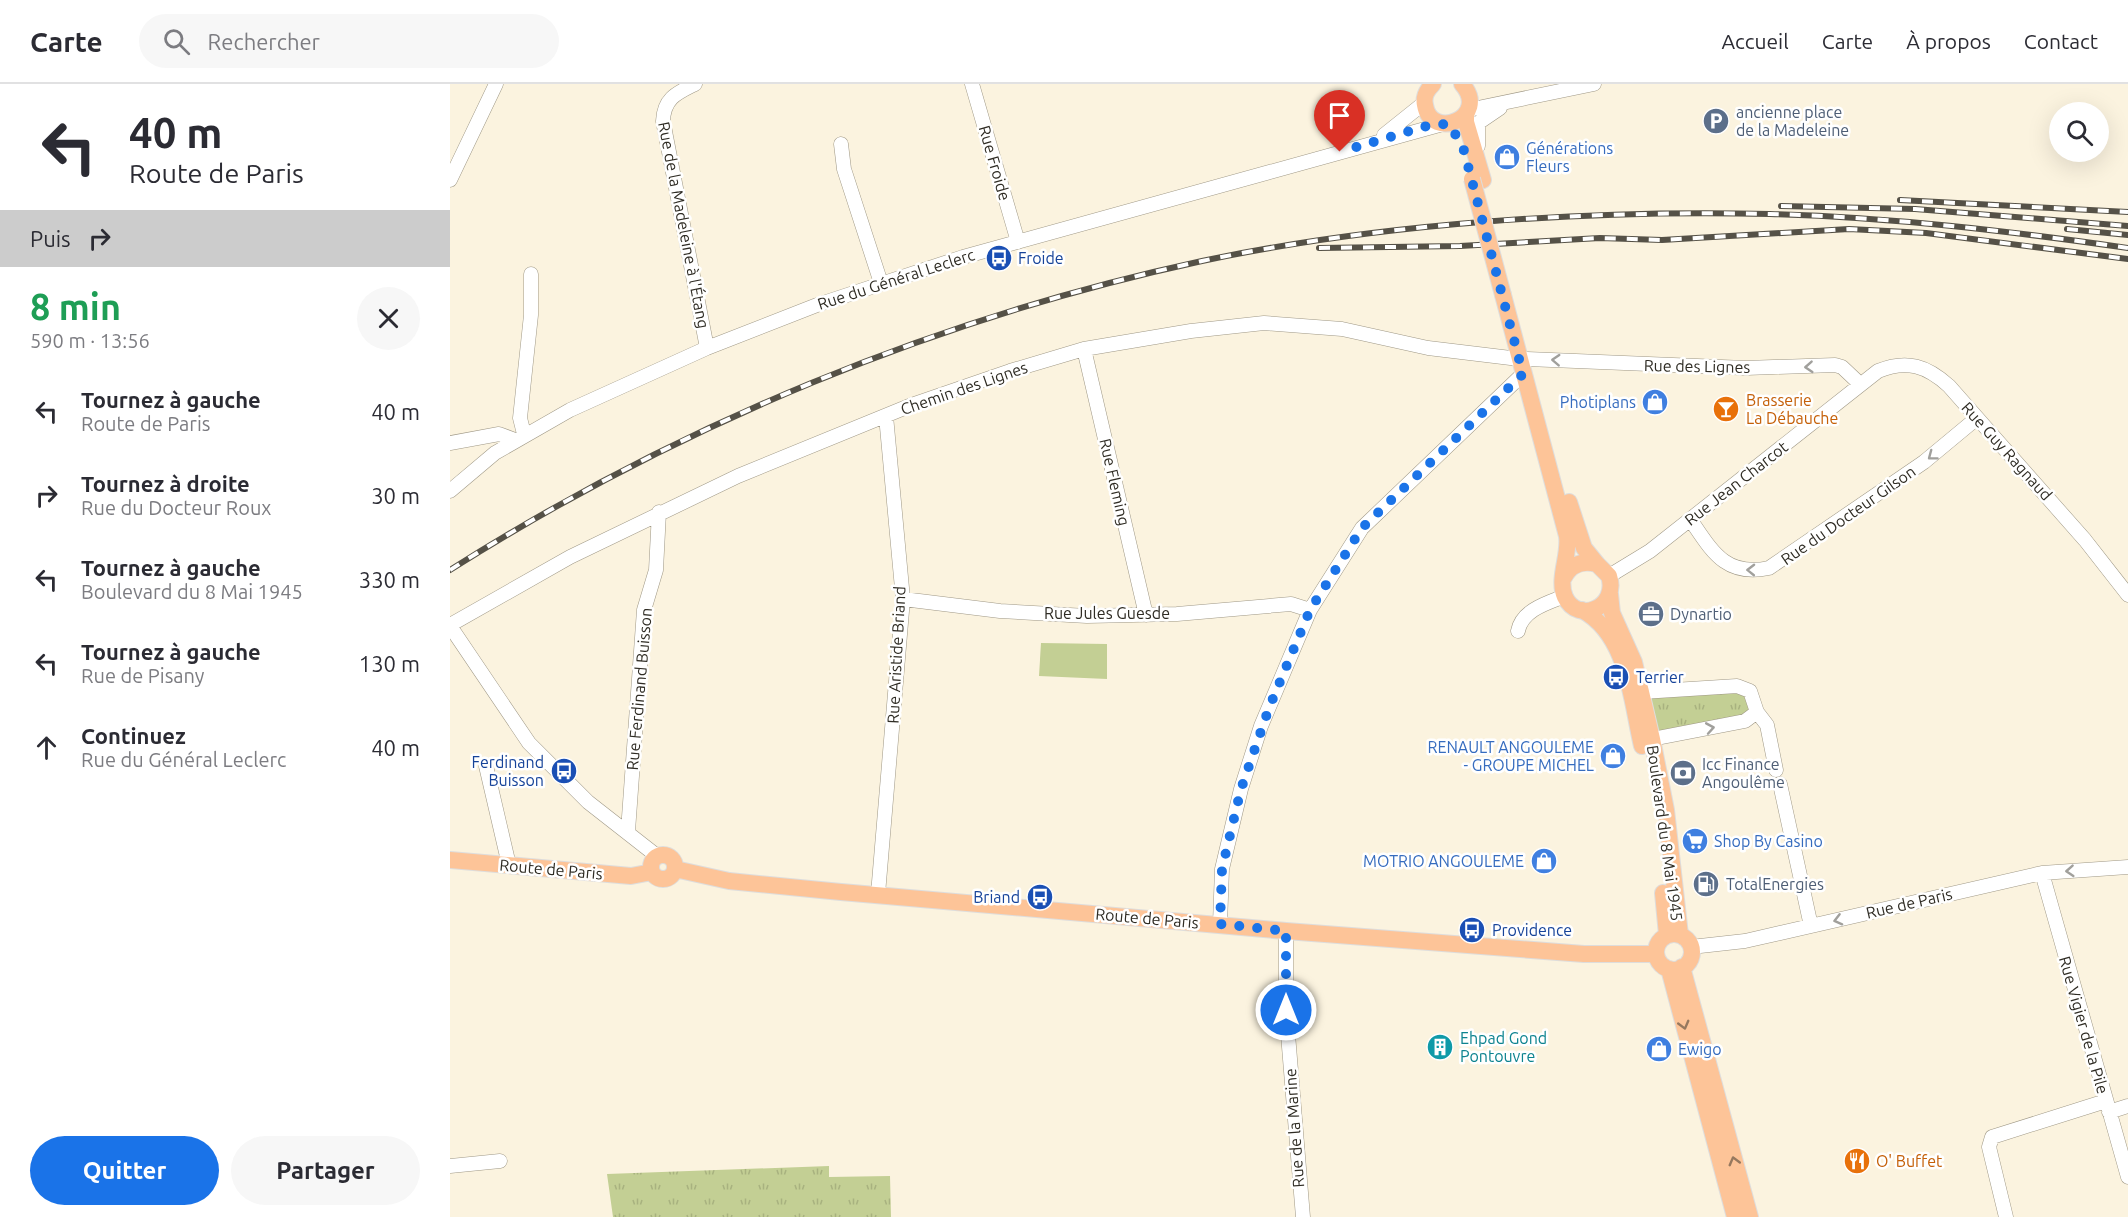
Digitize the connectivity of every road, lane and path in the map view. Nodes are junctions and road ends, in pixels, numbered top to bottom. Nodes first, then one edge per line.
1 (496, 84) edge
2 (695, 84) edge
3 (972, 84) edge
4 (1433, 84) edge
5 (1462, 84) edge
6 (1594, 84) edge
7 (1512, 102) junction
8 (1424, 103) junction
9 (1467, 112) junction
10 (1446, 124) junction
11 (1374, 142) junction
12 (841, 144) dead end
13 (450, 180) edge
14 (1478, 180) junction
15 (1018, 242) junction
16 (531, 274) dead end
17 (881, 283) junction
18 (707, 348) junction
19 (1084, 349) junction
20 (1525, 371) junction
21 (1860, 384) junction
22 (886, 416) junction
23 (1977, 418) junction
24 (519, 437) junction
25 (1545, 440) junction
26 (450, 443) edge
27 (451, 490) edge
28 (659, 512) junction
29 (1690, 519) junction
30 (1603, 570) junction
31 (1564, 588) junction
32 (1610, 594) junction
33 (2128, 595) edge
34 (903, 599) junction
35 (1310, 610) junction
36 (1582, 610) junction
37 (1146, 615) junction
38 (450, 625) edge
39 (1518, 631) dead end
40 (1642, 692) junction
41 (1757, 712) junction
42 (1652, 739) junction
43 (486, 766) dead end
44 (1776, 770) dead end
45 (1780, 784) dead end
46 (628, 831) junction
47 (657, 856) junction
48 (450, 860) edge
49 (509, 865) junction
50 (2128, 867) edge
51 (675, 869) junction
52 (652, 872) junction
53 (2042, 873) junction
54 (878, 894) junction
55 (1223, 925) junction
56 (1811, 926) junction
57 (1286, 931) junction
58 (1679, 939) junction
59 (1656, 954) junction
60 (1676, 968) junction
61 (2107, 1106) junction
62 (2128, 1106) edge
63 (500, 1161) dead end
64 (450, 1166) edge
65 (2128, 1177) edge
66 (1303, 1217) edge
67 (1735, 1217) edge
68 (1750, 1217) edge
69 (2006, 1217) edge

1 - 13 street
2 - 18 street, Rue de la Madeleine à l'Étang
3 - 15 street, Rue Froide
4 - 8 main road
5 - 9 main road
6 - 7 street
7 - 9 street
7 - 14 street
8 - 10 main road
8 - 11 street
9 - 10 main road
9 - 14 main road
10 - 11 street, Rue du Général Leclerc
10 - 14 main road
11 - 15 street, Rue du Général Leclerc
12 - 17 street
14 - 20 main road
15 - 17 street, Rue du Général Leclerc
16 - 24 street
17 - 18 street, Rue du Général Leclerc
18 - 24 street, Rue du Général Leclerc
19 - 20 street, Chemin des Lignes
19 - 22 street, Chemin des Lignes
19 - 37 street, Rue Fleming
21 -> 20 street, Rue des Lignes
20 - 25 main road
20 - 35 street
21 - 23 street, Rue Guy Ragnaud
21 - 29 street, Rue Jean Charcot
22 - 28 street, Chemin des Lignes
22 - 34 street, Rue Aristide Briand
23 -> 29 street, Rue du Docteur Gilson
23 - 33 street, Rue Guy Ragnaud
24 - 26 street
24 - 27 street, Rue du Général Leclerc
25 - 30 main road
25 - 31 main road
28 - 38 street, Chemin des Lignes
28 - 46 street, Rue Ferdinand Buisson
29 - 30 street, Rue Jean Charcot
30 - 31 main road
30 - 32 main road
31 - 36 main road
31 - 39 street
32 - 36 main road
32 - 40 main road, Boulevard du 8 Mai 1945
34 - 37 street, Rue Jules Guesde
34 - 54 street, Rue Aristide Briand
35 - 37 street, Rue Jules Guesde
35 - 55 street
36 - 58 main road, Boulevard du 8 Mai 1945
38 - 46 street
40 - 41 street
40 - 42 main road, Boulevard du 8 Mai 1945
42 -> 41 street
41 - 44 street
42 - 58 main road, Boulevard du 8 Mai 1945
43 - 49 street
45 - 56 street
46 - 47 street
47 - 51 main road
47 - 52 main road
48 - 49 main road, Route de Paris
49 - 52 main road, Route de Paris
50 -> 53 street, Rue de Paris
51 - 52 main road
51 - 54 main road, Route de Paris
53 -> 56 street, Rue de Paris
53 - 61 street, Rue Vigier de la Pile
54 - 55 main road, Route de Paris
55 - 57 main road, Route de Paris
56 - 58 street, Rue de Paris
57 - 59 main road, Route de Paris
57 - 66 street, Rue de la Marine
58 - 59 main road
58 - 60 main road
59 - 60 main road
60 -> 67 main road
68 -> 60 main road
61 - 62 street
61 - 65 street, Rue Vigier de la Pile
61 - 69 street
63 - 64 street

